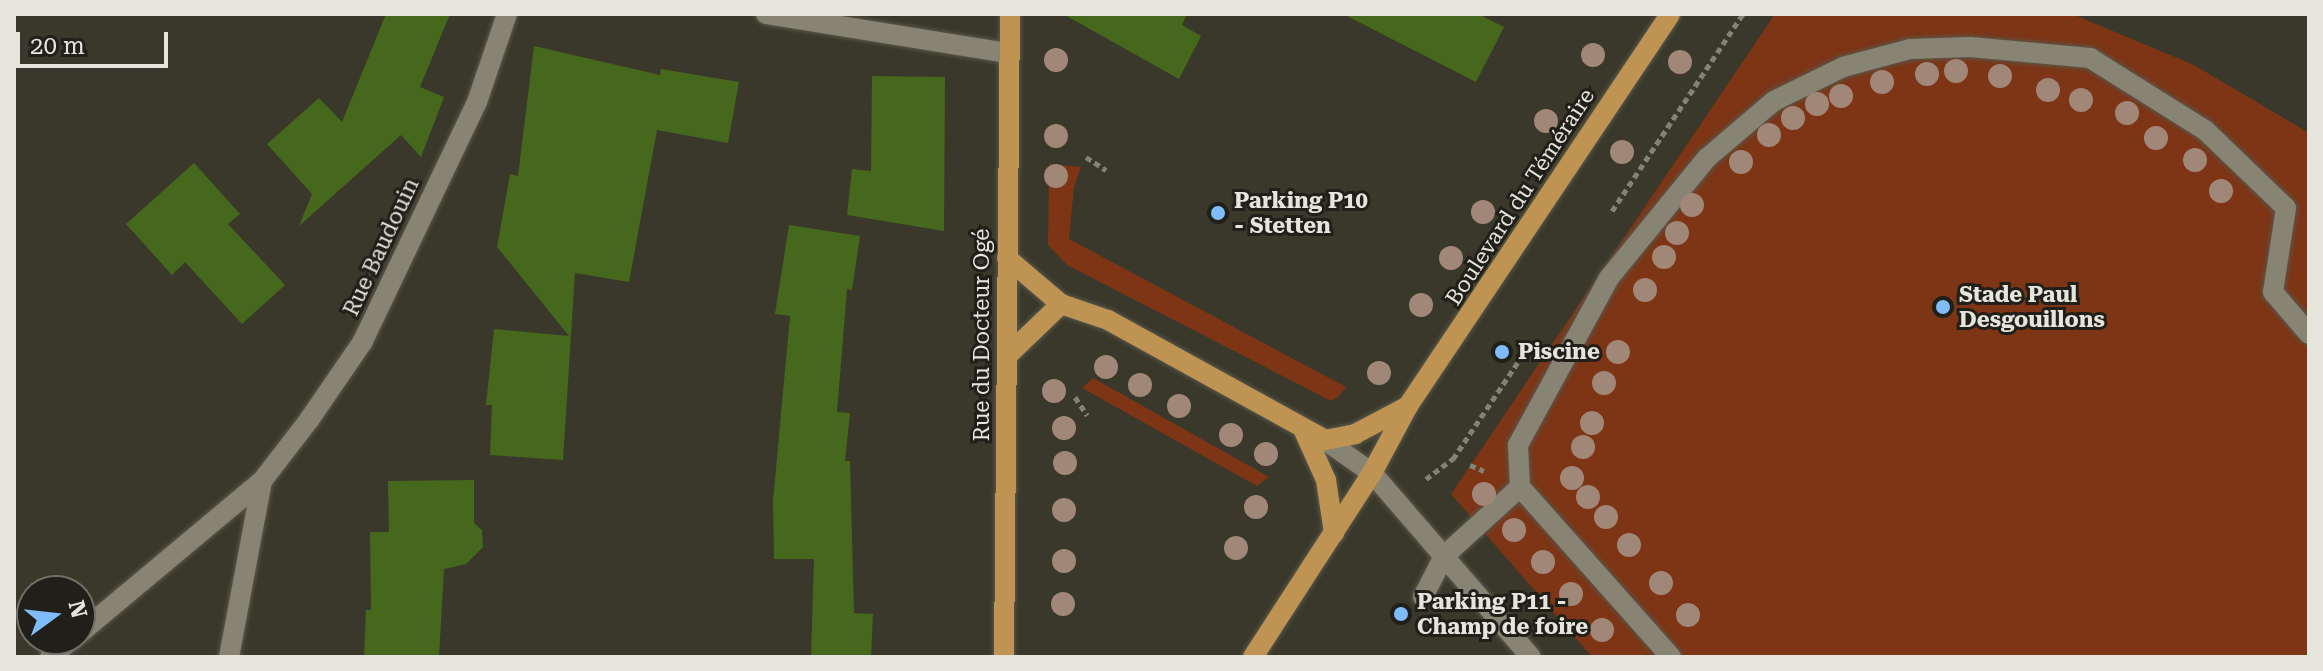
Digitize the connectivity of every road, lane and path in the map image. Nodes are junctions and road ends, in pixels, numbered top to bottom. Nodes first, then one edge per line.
1 (507, 14) edge
2 (766, 14) edge
3 (1010, 14) edge
4 (1670, 14) edge
5 (1006, 53) junction
6 (1086, 157) dead end
7 (1106, 170) dead end
8 (1007, 258) junction
9 (1061, 304) junction
10 (2309, 334) edge
11 (1008, 355) junction
12 (1075, 397) dead end
13 (1408, 406) junction
14 (1087, 415) dead end
15 (1303, 429) junction
16 (1325, 440) junction
17 (1372, 473) junction
18 (262, 481) junction
19 (1520, 487) junction
20 (1334, 533) junction
21 (1444, 556) junction
22 (1423, 597) dead end
23 (96, 620) edge
24 (229, 657) edge
25 (1004, 657) edge
26 (1253, 657) edge
27 (1531, 657) edge
28 (1671, 657) edge

1 - 18 street, Rue Baudouin
2 - 5 street
3 - 5 main road, Rue du Docteur Ogé
4 - 13 main road, Boulevard du Téméraire
5 - 8 main road, Rue du Docteur Ogé
6 - 7 path
8 - 9 main road
8 - 11 main road, Rue du Docteur Ogé
9 - 11 main road
9 - 15 main road
10 - 19 street
11 - 25 main road, Rue du Docteur Ogé
12 - 14 path
13 - 16 main road, Boulevard du Téméraire
13 - 17 main road, Boulevard du Téméraire
15 - 16 main road
15 - 20 main road
16 - 17 street
17 - 20 main road, Boulevard du Téméraire
17 - 21 street
18 - 23 street
18 - 24 street
19 - 21 street
19 - 28 street
20 - 26 main road, Boulevard du Téméraire
21 - 22 street
21 - 27 street

